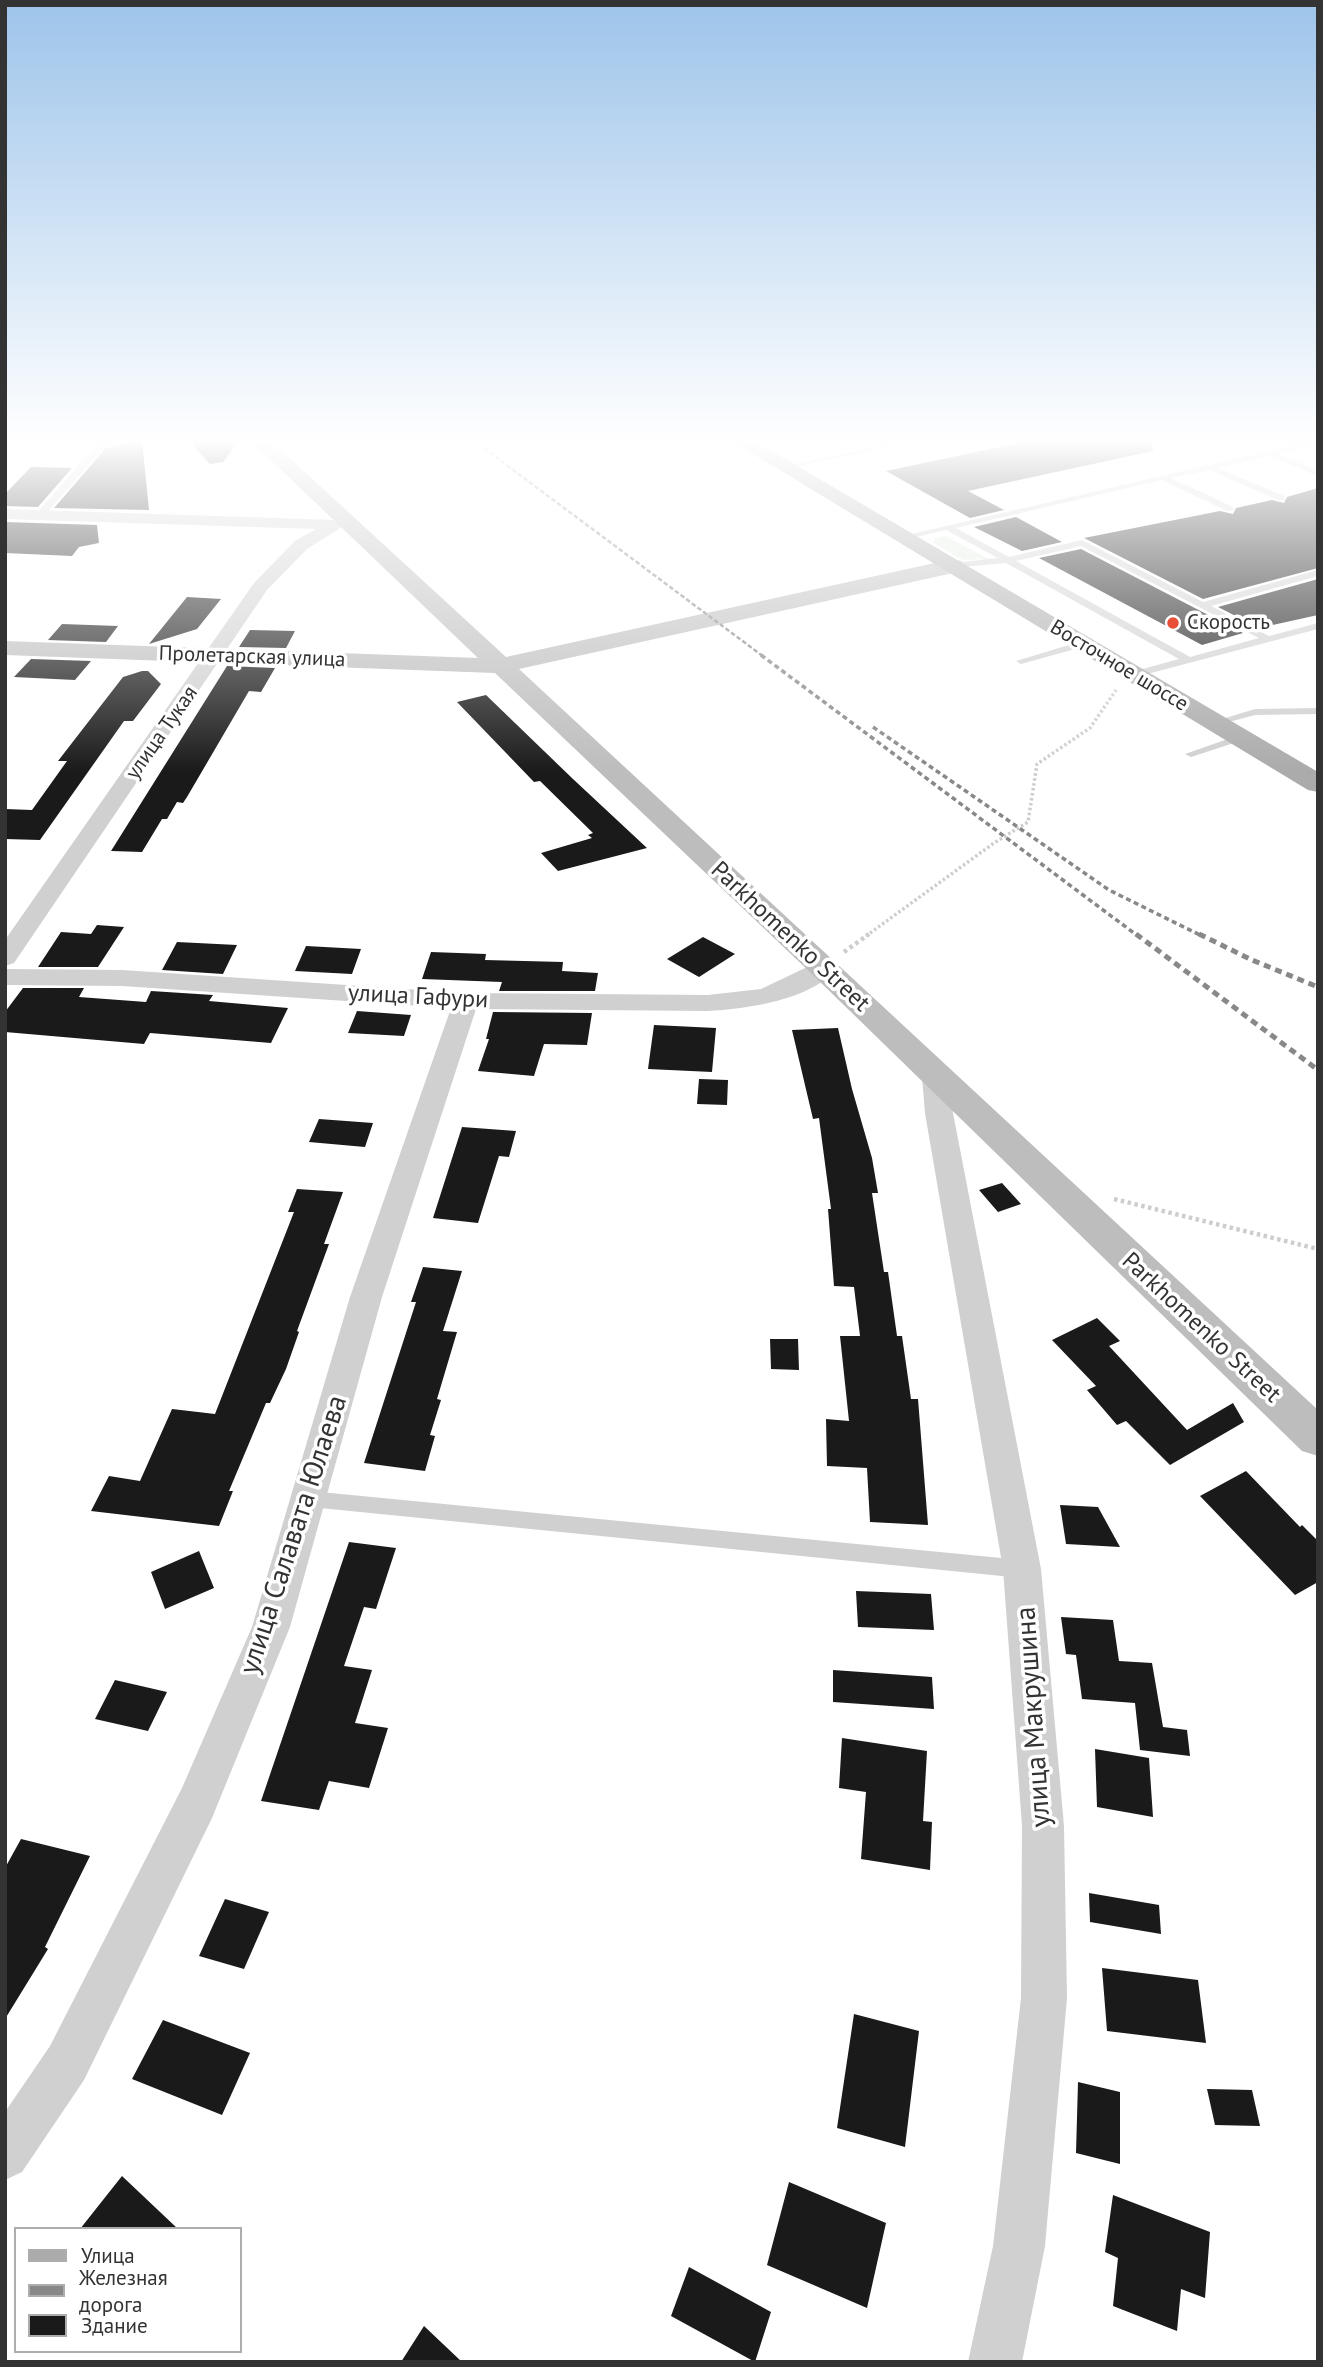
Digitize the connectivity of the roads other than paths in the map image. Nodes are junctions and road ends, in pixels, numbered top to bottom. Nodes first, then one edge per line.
1 (296, 550) edge
2 (370, 550) edge
3 (926, 550) edge
4 (989, 550) edge
5 (1053, 550) edge
6 (1095, 550) edge
7 (1007, 561) junction
8 (953, 566) junction
9 (1318, 573) edge
10 (1202, 605) junction
11 (1318, 626) edge
12 (1268, 639) junction
13 (1082, 645) junction
14 (5, 648) edge
15 (215, 656) junction
16 (1188, 660) junction
17 (1021, 661) dead end
18 (499, 666) junction
19 (1132, 675) junction
20 (1318, 711) edge
21 (1214, 723) junction
22 (1239, 738) junction
23 (1191, 754) dead end
24 (1318, 784) edge
25 (5, 958) edge
26 (824, 967) junction
27 (5, 977) edge
28 (466, 1001) junction
29 (936, 1077) junction
30 (1318, 1438) edge
31 (310, 1499) junction
32 (1022, 1569) junction
33 (5, 2155) edge
34 (995, 2362) edge

1 - 15 street, улица Тукая
2 - 18 main road, Parkhomenko Street
3 - 8 main road, Восточное шоссе
4 - 7 lane
5 - 7 lane
6 - 10 lane
7 - 8 lane
7 - 16 lane
8 - 13 main road, Восточное шоссе
8 - 18 main road, Пролетарская улица
9 - 10 lane
10 - 12 lane
11 - 12 lane
12 - 16 lane
13 - 17 lane
13 - 19 main road, Восточное шоссе
14 - 15 main road, Пролетарская улица
15 - 18 main road, Пролетарская улица
15 - 25 street, улица Тукая
16 - 19 lane
18 - 26 main road, Parkhomenko Street
19 - 21 main road, Восточное шоссе
20 - 21 lane
21 - 22 main road, Восточное шоссе
22 - 23 lane
22 - 24 main road, Восточное шоссе
26 - 28 street, улица Гафури
26 - 29 main road, Parkhomenko Street
27 - 28 street, улица Гафури
28 - 31 street, улица Салавата Юлаева
29 - 30 main road, Parkhomenko Street
29 - 32 street, улица Макрушина
31 - 32 lane
31 - 33 street, улица Салавата Юлаева
32 - 34 street, улица Макрушина

